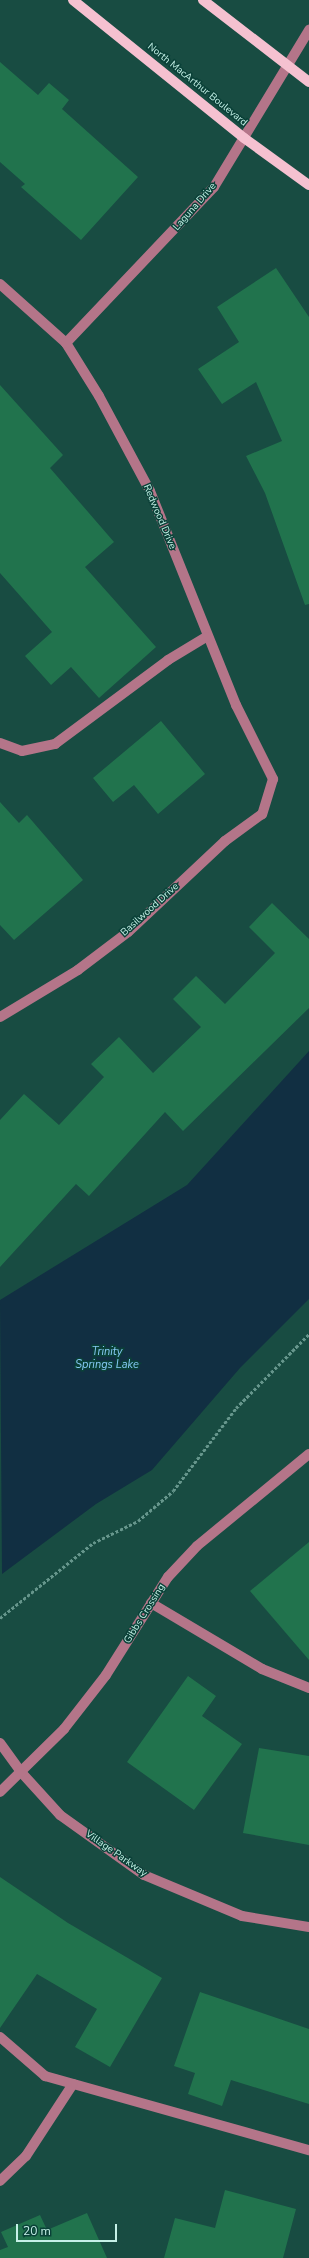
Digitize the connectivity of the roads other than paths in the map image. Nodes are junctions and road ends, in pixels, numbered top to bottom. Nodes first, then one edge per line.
1 (73, 0) edge
2 (204, 0) edge
3 (309, 30) edge
4 (287, 66) junction
5 (309, 82) edge
6 (244, 138) junction
7 (309, 185) edge
8 (0, 284) edge
9 (66, 343) junction
10 (206, 637) junction
11 (0, 743) edge
12 (273, 779) joint
13 (0, 1017) edge
14 (309, 1454) edge
15 (151, 1603) junction
16 (309, 1688) edge
17 (0, 1743) edge
18 (21, 1772) junction
19 (0, 1792) edge
20 (309, 1927) edge
21 (0, 2037) edge
22 (73, 2084) junction
23 (309, 2150) edge
24 (0, 2181) edge

1 - 6 main road, North MacArthur Boulevard
2 - 4 main road
3 - 4 street, Laguna Drive
4 - 5 main road
4 - 6 street, Laguna Drive
6 - 7 main road, North MacArthur Boulevard
6 - 9 street, Laguna Drive
8 - 9 street, Redwood Drive
9 - 10 street, Redwood Drive
10 - 11 street
10 - 12 street, Redwood Drive
12 - 13 street, Basilwood Drive
14 - 15 street, Gibbs Crossing
15 - 16 street
15 - 18 street, Gibbs Crossing
17 - 18 street, Village Parkway
18 - 19 street, Gibbs Crossing
18 - 20 street, Village Parkway
21 - 22 street
22 - 23 street
22 - 24 street

